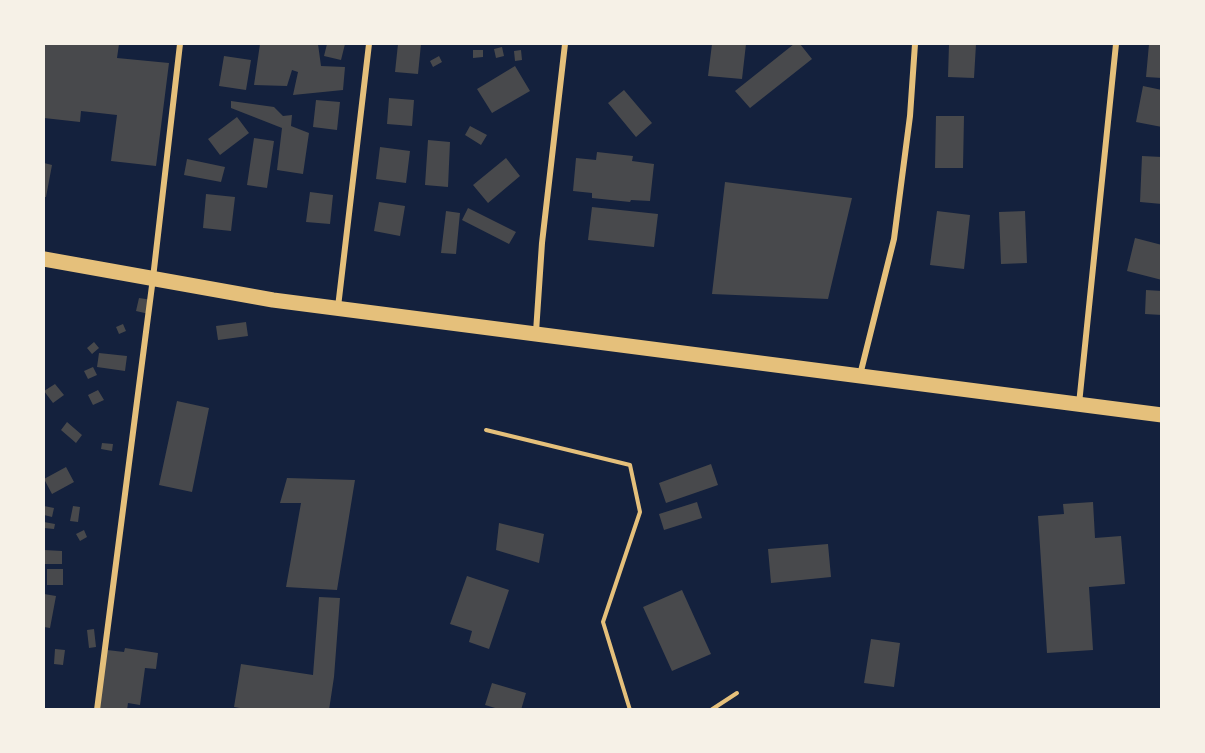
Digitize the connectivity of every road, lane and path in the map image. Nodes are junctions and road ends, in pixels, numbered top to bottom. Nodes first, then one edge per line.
1 (180, 44) edge
2 (369, 44) edge
3 (565, 44) edge
4 (915, 44) edge
5 (1116, 44) edge
6 (44, 259) edge
7 (153, 278) junction
8 (338, 308) junction
9 (536, 333) junction
10 (860, 375) junction
11 (1079, 404) junction
12 (1161, 415) edge
13 (486, 430) dead end
14 (737, 693) dead end
15 (98, 710) edge
16 (630, 710) edge
17 (711, 710) edge

1 - 7 street
2 - 8 street
3 - 9 street
4 - 10 street
5 - 11 street
6 - 7 main road
7 - 8 main road
7 - 15 street
8 - 9 main road
9 - 10 main road
10 - 11 main road
11 - 12 main road
13 - 16 path
14 - 17 path

